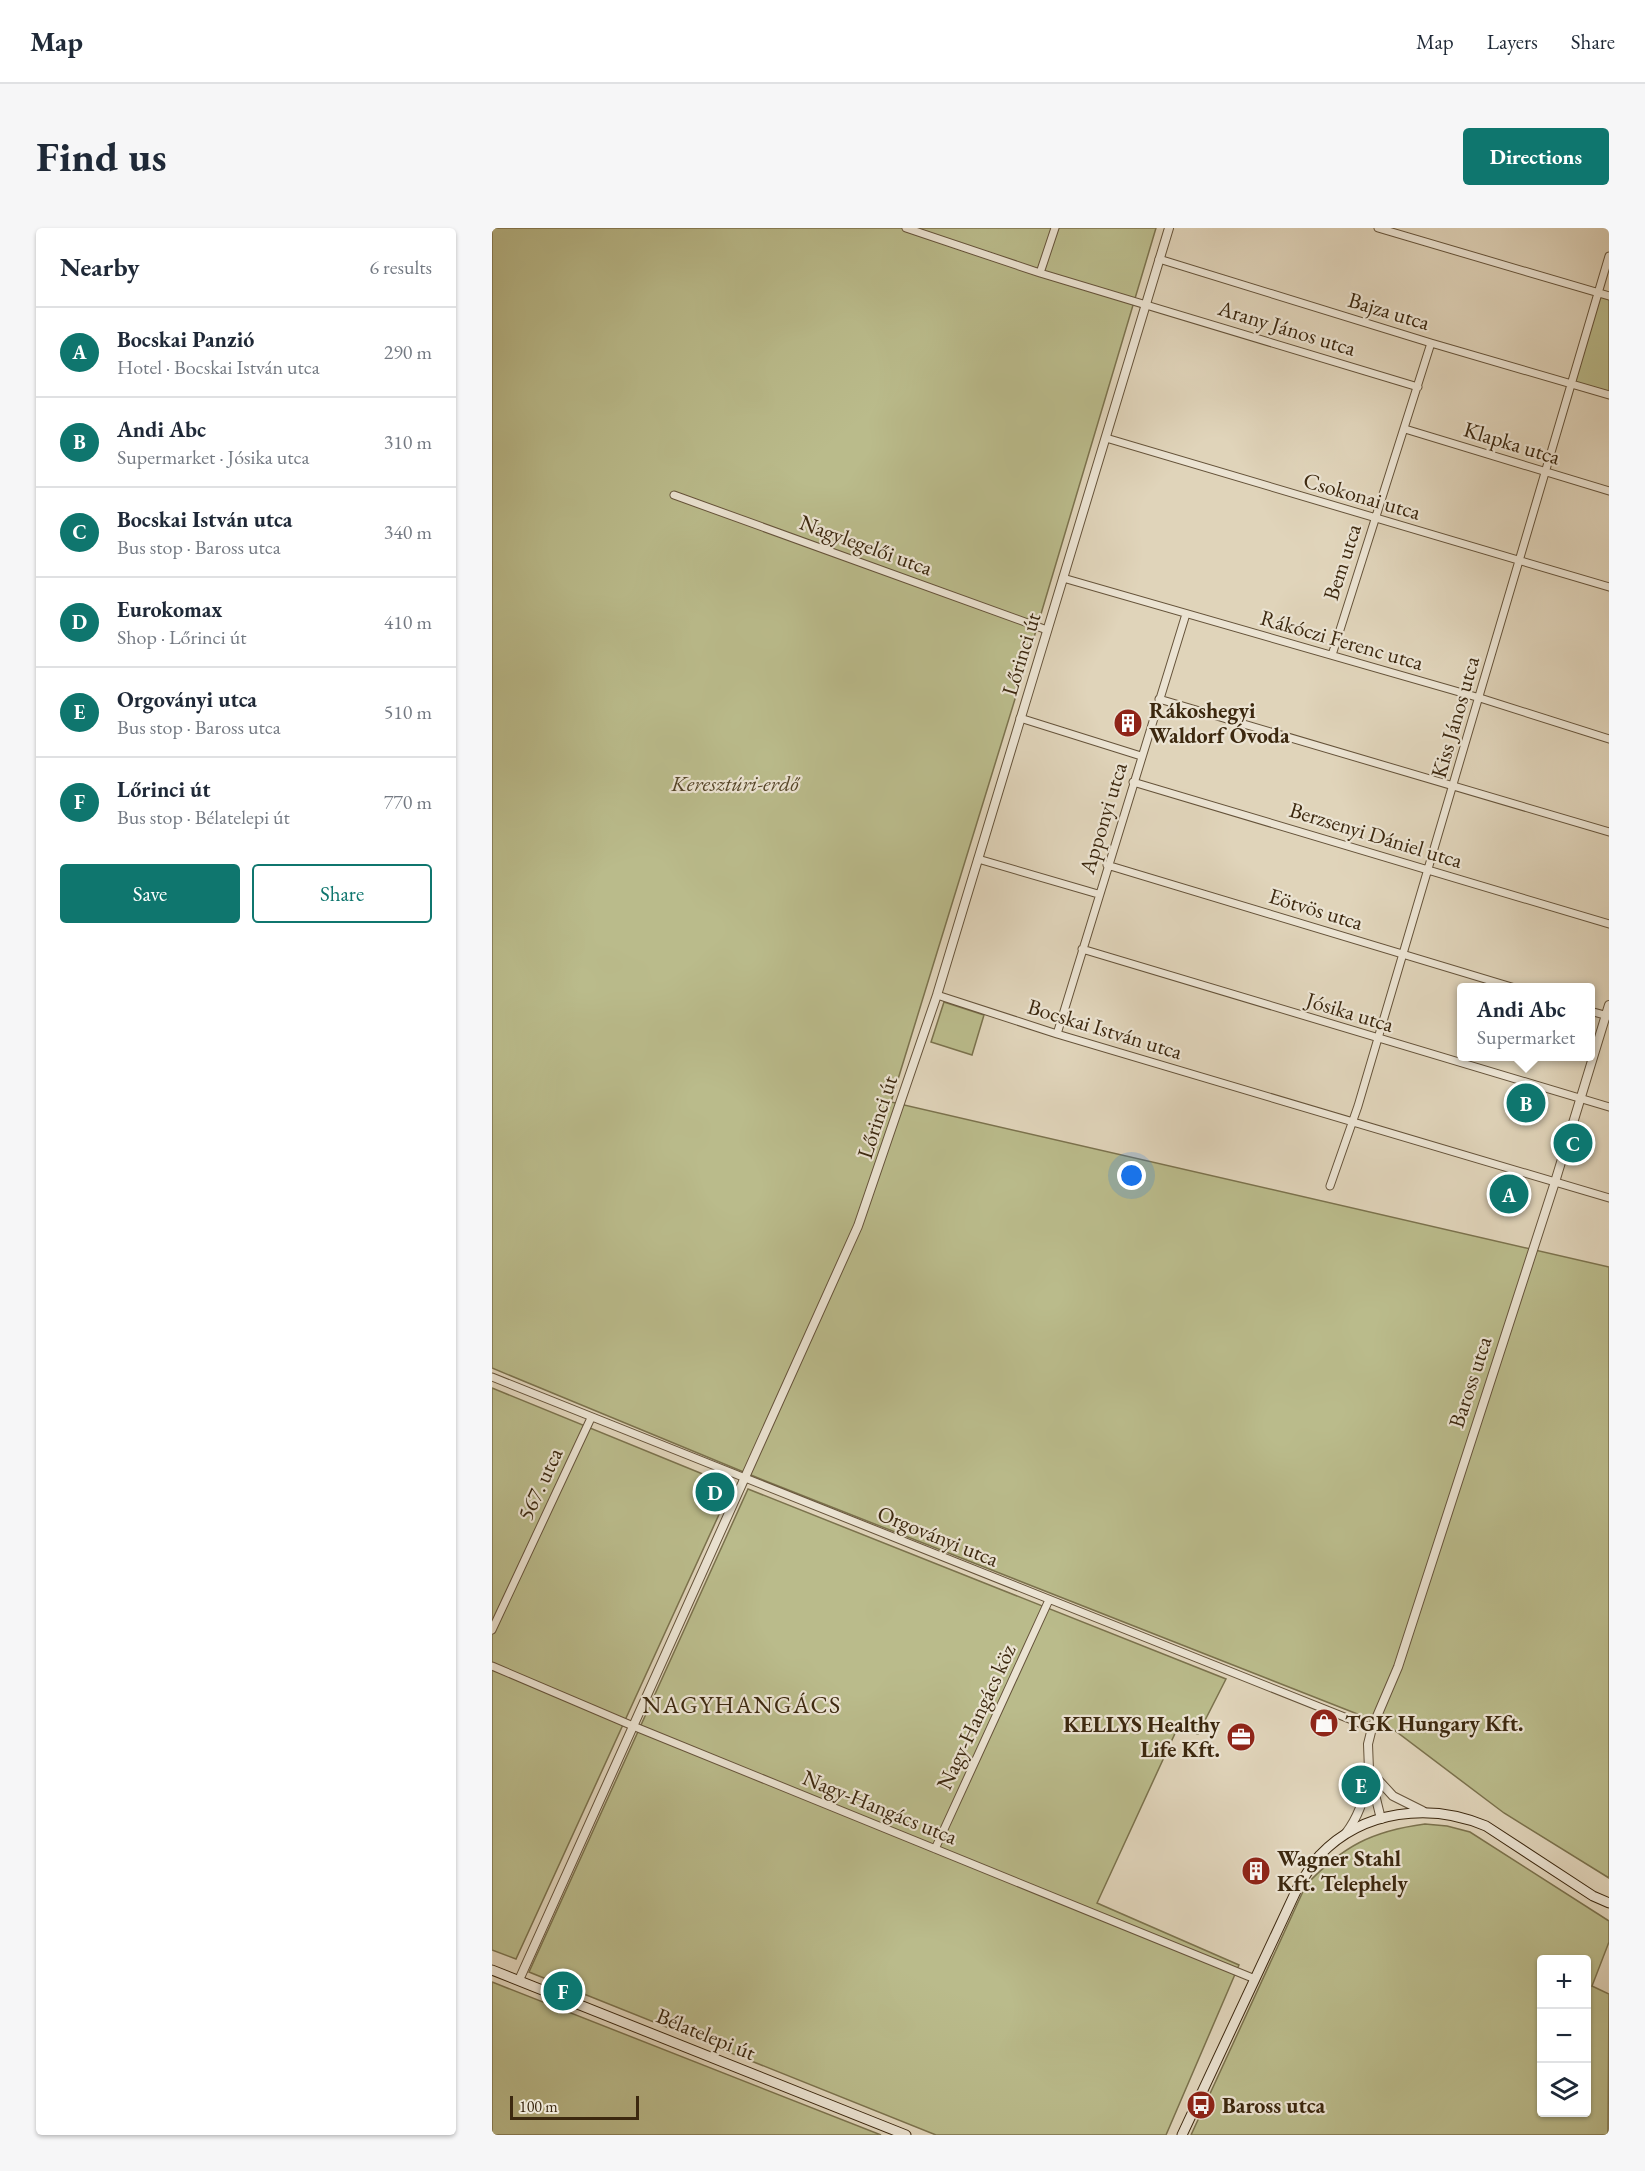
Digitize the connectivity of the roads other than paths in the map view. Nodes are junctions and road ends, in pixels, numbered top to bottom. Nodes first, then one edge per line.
1 (1055, 228) edge
2 (1169, 228) edge
3 (1378, 228) edge
4 (911, 229) edge
5 (1609, 256) edge
6 (1159, 259) junction
7 (1040, 273) junction
8 (1599, 293) junction
9 (1609, 296) edge
10 (1145, 304) junction
11 (1431, 343) junction
12 (1571, 384) junction
13 (1418, 387) junction
14 (1609, 395) edge
15 (1405, 429) junction
16 (1106, 438) junction
17 (1545, 472) junction
18 (1609, 491) edge
19 (674, 495) dead end
20 (1375, 519) junction
21 (1519, 560) junction
22 (1063, 578) junction
23 (1609, 587) edge
24 (1186, 614) junction
25 (1047, 630) junction
26 (1332, 655) junction
27 (1480, 698) junction
28 (1159, 699) junction
29 (1020, 718) junction
30 (1609, 739) edge
31 (1142, 756) junction
32 (1133, 782) junction
33 (1454, 786) junction
34 (1609, 832) edge
35 (978, 859) junction
36 (1107, 866) junction
37 (1428, 870) junction
38 (1098, 894) junction
39 (1609, 924) edge
40 (1082, 949) junction
41 (1403, 953) junction
42 (1502, 983) edge
43 (937, 995) junction
44 (1609, 1005) edge
45 (1607, 1016) edge
46 (1057, 1034) junction
47 (1377, 1039) junction
48 (1595, 1054) edge
49 (1593, 1061) edge
50 (1581, 1099) junction
51 (1609, 1107) edge
52 (1351, 1121) junction
53 (1556, 1182) junction
54 (1330, 1186) dead end
55 (1609, 1198) edge
56 (492, 1377) edge
57 (591, 1418) junction
58 (744, 1479) junction
59 (1049, 1600) junction
60 (492, 1630) edge
61 (492, 1666) edge
62 (633, 1726) junction
63 (1372, 1728) junction
64 (1369, 1770) junction
65 (1423, 1811) junction
66 (1381, 1819) junction
67 (1342, 1838) junction
68 (935, 1849) junction
69 (1609, 1904) edge
70 (492, 1970) edge
71 (1255, 1979) junction
72 (519, 1980) junction
73 (906, 2135) edge
74 (1182, 2135) edge

1 - 7 street
2 - 6 street, Lőrinci út
3 - 8 street
4 - 7 street, Arany János utca
5 - 8 street, Kiss János utca
6 - 10 street, Lőrinci út
6 - 11 street, Bajza utca
7 - 10 street, Arany János utca
8 - 9 street
8 - 12 street, Kiss János utca
10 - 13 street, Arany János utca
10 - 16 street, Lőrinci út
11 - 12 street, Bajza utca
11 - 13 street, Bem utca
12 - 14 street, Bajza utca
12 - 17 street, Kiss János utca
13 - 15 street, Bem utca
15 - 17 street, Klapka utca
15 - 20 street, Bem utca
16 - 20 street, Csokonai utca
16 - 22 street, Lőrinci út
17 - 18 street, Klapka utca
17 - 21 street, Kiss János utca
19 - 25 street, Nagylegelői utca
20 - 21 street, Csokonai utca
20 - 26 street, Bem utca
21 - 23 street, Csokonai utca
21 - 27 street, Kiss János utca
22 - 24 street, Rákóczi Ferenc utca
22 - 25 street, Lőrinci út
24 - 26 street, Rákóczi Ferenc utca
24 - 28 street, Apponyi utca
25 - 29 street, Lőrinci út
26 - 27 street, Rákóczi Ferenc utca
27 - 30 street, Rákóczi Ferenc utca
27 - 33 street, Kiss János utca
28 - 31 street, Apponyi utca
28 - 33 street
29 - 31 street
29 - 35 street, Lőrinci út
31 - 32 street, Apponyi utca
32 - 36 street, Apponyi utca
32 - 37 street, Berzsenyi Dániel utca
33 - 34 street
33 - 37 street, Kiss János utca
35 - 38 street
35 - 43 street, Lőrinci út
36 - 38 street, Apponyi utca
36 - 41 street, Eötvös utca
37 - 39 street, Berzsenyi Dániel utca
37 - 41 street, Kiss János utca
38 - 40 street, Apponyi utca
40 - 46 street, Apponyi utca
40 - 47 street, Jósika utca
41 - 42 street, Eötvös utca
41 - 47 street, Kiss János utca
43 - 46 street, Bocskai István utca
43 - 58 street, Lőrinci út
44 - 45 street, Baross utca
45 - 48 street, Baross utca
46 - 52 street, Bocskai István utca
47 - 50 street, Jósika utca
47 - 52 street, Kiss János utca
49 - 50 street, Baross utca
50 - 51 street, Jósika utca
50 - 53 street, Baross utca
52 - 53 street, Bocskai István utca
52 - 54 street, Kiss János utca
53 - 55 street, Bocskai István utca
53 - 63 street, Baross utca
56 - 57 street, Orgoványi utca
57 - 58 street, Orgoványi utca
57 - 60 street, 567. utca
58 - 59 street, Orgoványi utca
58 - 62 street, Lőrinci út
59 - 63 street, Orgoványi utca
59 - 68 street, Nagy-Hangács köz
61 - 62 street, Nagy-Hangács utca
62 - 68 street, Nagy-Hangács utca
62 - 72 street, Lőrinci út
63 - 64 street, Baross utca
64 - 65 street
64 - 66 street, Baross utca
64 - 67 street, Baross utca
65 - 66 main road
65 - 69 main road
66 - 67 main road, Baross utca
67 - 71 main road, Baross utca
68 - 71 street, Nagy-Hangács utca
70 - 72 main road, Bélatelepi út
71 - 74 main road, Baross utca
72 - 73 main road, Bélatelepi út

